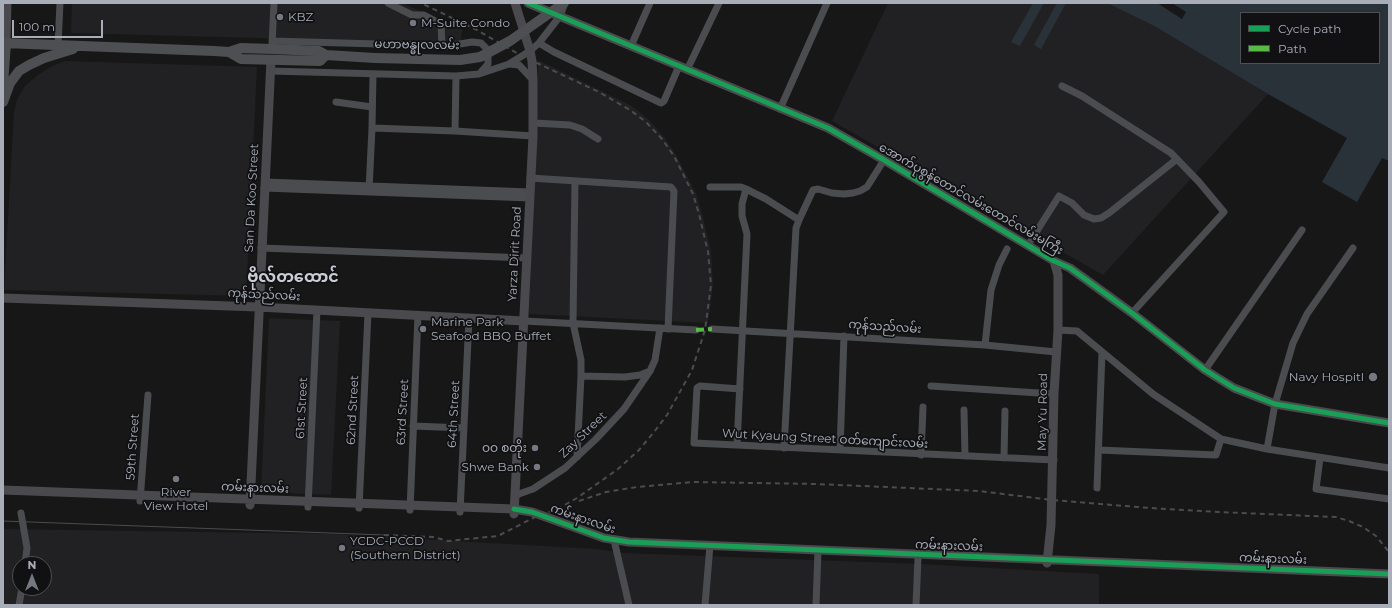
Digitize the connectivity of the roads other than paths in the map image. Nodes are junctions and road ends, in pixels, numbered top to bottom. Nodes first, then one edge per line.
1 (7, 3) edge
2 (60, 3) edge
3 (274, 3) edge
4 (388, 3) edge
5 (515, 3) edge
6 (564, 3) edge
7 (650, 3) edge
8 (719, 3) edge
9 (827, 3) edge
10 (533, 4) edge
11 (560, 16) junction
12 (4, 43) edge
13 (539, 43) junction
14 (58, 45) junction
15 (272, 45) junction
16 (80, 46) junction
17 (442, 46) junction
18 (631, 46) junction
19 (530, 51) junction
20 (230, 52) junction
21 (326, 55) junction
22 (271, 60) junction
23 (509, 64) junction
24 (683, 68) junction
25 (270, 71) junction
26 (373, 74) junction
27 (479, 74) junction
28 (456, 76) junction
29 (533, 80) junction
30 (3, 85) edge
31 (1062, 86) dead end
32 (3, 102) edge
33 (336, 102) dead end
34 (372, 107) junction
35 (780, 108) junction
36 (533, 124) junction
37 (372, 128) junction
38 (455, 131) junction
39 (533, 136) junction
40 (598, 139) dead end
41 (1177, 159) junction
42 (884, 160) junction
43 (530, 178) junction
44 (575, 182) junction
45 (264, 185) junction
46 (710, 187) dead end
47 (369, 189) junction
48 (746, 189) junction
49 (530, 195) junction
50 (799, 220) junction
51 (1302, 230) dead end
52 (1028, 245) junction
53 (261, 248) junction
54 (1353, 248) dead end
55 (1007, 249) dead end
56 (527, 258) junction
57 (1054, 261) junction
58 (3, 298) edge
59 (258, 307) junction
60 (317, 310) junction
61 (368, 313) junction
62 (1132, 313) junction
63 (418, 315) junction
64 (469, 318) junction
65 (524, 321) junction
66 (573, 323) junction
67 (660, 328) junction
68 (668, 329) junction
69 (712, 329) dead end
70 (696, 330) dead end
71 (1058, 330) junction
72 (742, 331) junction
73 (790, 333) junction
74 (844, 336) junction
75 (985, 345) junction
76 (1056, 352) junction
77 (1102, 352) junction
78 (1205, 370) junction
79 (650, 371) junction
80 (581, 376) junction
81 (931, 386) dead end
82 (740, 389) junction
83 (1054, 394) junction
84 (148, 395) dead end
85 (1275, 404) junction
86 (923, 407) dead end
87 (964, 410) dead end
88 (1005, 411) dead end
89 (1389, 423) edge
90 (413, 426) junction
91 (464, 428) junction
92 (1221, 439) junction
93 (737, 445) junction
94 (784, 448) junction
95 (1267, 449) junction
96 (840, 450) junction
97 (1099, 450) junction
98 (921, 454) junction
99 (965, 456) junction
100 (577, 457) junction
101 (1004, 458) junction
102 (1320, 458) junction
103 (1054, 460) junction
104 (1389, 468) edge
105 (1097, 488) dead end
106 (3, 490) edge
107 (516, 495) junction
108 (3, 496) edge
109 (140, 498) junction
110 (1389, 499) edge
111 (250, 502) junction
112 (309, 504) junction
113 (359, 506) junction
114 (410, 508) junction
115 (460, 509) junction
116 (514, 511) junction
117 (21, 514) dead end
118 (614, 542) junction
119 (710, 546) junction
120 (818, 552) junction
121 (25, 556) edge
122 (918, 558) junction
123 (1047, 562) junction
124 (1389, 575) edge
125 (629, 605) edge
126 (706, 605) edge
127 (816, 605) edge
128 (916, 605) edge

1 - 12 street
2 - 14 street
3 - 15 street
4 - 17 street
5 - 19 street, Yarza Dirit Road
6 - 11 street
6 - 21 main road, မဟာဗန္ဓုလလမ်း, bridge
7 - 18 street
8 - 24 street
9 - 35 street
10 - 11 street, အောက်ပုစွန်တောင်လမ်းတောင်လမ်းမကြီး
11 - 13 street
11 - 18 street, အောက်ပုစွန်တောင်လမ်းတောင်လမ်းမကြီး
12 - 14 main road, မဟာဗန္ဓုလလမ်း
12 - 30 main road
13 - 19 street
13 - 24 street
14 - 16 main road, မဟာဗန္ဓုလလမ်း
15 - 17 street
15 - 20 main road, မဟာဗန္ဓုလလမ်း
15 - 21 main road, မဟာဗန္ဓုလလမ်း
16 - 20 main road, မဟာဗန္ဓုလလမ်း
16 - 32 main road
17 - 27 street
18 - 24 street, အောက်ပုစွန်တောင်လမ်းတောင်လမ်းမကြီး
19 - 23 street
19 - 29 street, Yarza Dirit Road
20 - 22 main road, မဟာဗန္ဓုလလမ်း
21 - 22 main road, မဟာဗန္ဓုလလမ်း
22 - 25 street, San Da Koo Street
23 - 27 street
23 - 29 street
24 - 35 street, အောက်ပုစွန်တောင်လမ်းတောင်လမ်းမကြီး
25 - 26 street
25 - 45 street, San Da Koo Street
26 - 28 street
26 - 34 street
27 - 28 street
28 - 38 street
29 - 36 street, Yarza Dirit Road
31 - 41 street
33 - 34 street
34 - 37 street
35 - 42 street, အောက်ပုစွန်တောင်လမ်းတောင်လမ်းမကြီး
36 - 39 street, Yarza Dirit Road
36 - 40 street
37 - 38 street
37 - 47 street
38 - 39 street
39 - 43 street, Yarza Dirit Road
41 - 52 street
41 - 62 street
42 - 50 street
42 - 52 street, အောက်ပုစွန်တောင်လမ်းတောင်လမ်းမကြီး
43 - 44 street
43 - 49 street, Yarza Dirit Road
44 - 66 street
44 - 68 street
45 - 47 street
45 - 53 street, San Da Koo Street
46 - 48 street
47 - 49 street
48 - 50 street
48 - 72 street
49 - 56 street, Yarza Dirit Road
50 - 73 street
51 - 78 street
52 - 57 street, အောက်ပုစွန်တောင်လမ်းတောင်လမ်းမကြီး
53 - 56 street
53 - 59 street, San Da Koo Street
54 - 85 street
55 - 75 street
56 - 65 street, Yarza Dirit Road
57 - 62 street, အောက်ပုစွန်တောင်လမ်းတောင်လမ်းမကြီး
57 - 71 street, May Yu Road
58 - 59 street, ကုန်သည်လမ်း
59 - 60 street, ကုန်သည်လမ်း
59 - 111 street, San Da Koo Street
60 - 61 street, ကုန်သည်လမ်း
60 - 112 street, 61st Street
61 - 63 street, ကုန်သည်လမ်း
61 - 113 street, 62nd Street
62 - 78 street, အောက်ပုစွန်တောင်လမ်းတောင်လမ်းမကြီး
63 - 64 street, ကုန်သည်လမ်း
63 - 90 street, 63rd Street
64 - 65 street, ကုန်သည်လမ်း
64 - 91 street, 64th Street
65 - 66 street
65 - 107 street, Yarza Dirit Road
66 - 67 street
66 - 80 street
67 - 68 street
67 - 79 street, Zay Street
68 - 70 street
69 - 72 street, ကုန်သည်လမ်း
71 - 76 street, May Yu Road
71 - 77 street
72 - 73 street, ကုန်သည်လမ်း
72 - 82 street
73 - 74 street, ကုန်သည်လမ်း
73 - 94 street
74 - 75 street, ကုန်သည်လမ်း
74 - 96 street
75 - 76 street, ကုန်သည်လမ်း
76 - 83 street, May Yu Road
77 - 92 street
77 - 97 street
78 - 85 street, အောက်ပုစွန်တောင်လမ်းတောင်လမ်းမကြီး
79 - 80 street
79 - 100 street, Zay Street
80 - 100 street
81 - 83 street
82 - 93 street
82 - 93 street, Wut Kyaung Street ဝတ်ကျောင်းလမ်း
83 - 103 street, May Yu Road
84 - 109 street, 59th Street
85 - 89 street, အောက်ပုစွန်တောင်လမ်းတောင်လမ်းမကြီး
85 - 95 street
86 - 98 street
87 - 99 street
88 - 101 street
90 - 91 street
90 - 114 street, 63rd Street
91 - 115 street, 64th Street
92 - 95 street
92 - 97 street
93 - 94 street, Wut Kyaung Street ဝတ်ကျောင်းလမ်း
94 - 96 street, Wut Kyaung Street ဝတ်ကျောင်းလမ်း
95 - 102 street
96 - 98 street, Wut Kyaung Street ဝတ်ကျောင်းလမ်း
97 - 105 street
98 - 99 street, Wut Kyaung Street ဝတ်ကျောင်းလမ်း
99 - 101 street, Wut Kyaung Street ဝတ်ကျောင်းလမ်း
100 - 107 street, Zay Street
101 - 103 street, Wut Kyaung Street ဝတ်ကျောင်းလမ်း
102 - 104 street
102 - 110 street
103 - 123 street, May Yu Road
106 - 109 street, ကမ်းနားလမ်း
107 - 116 street, Yarza Dirit Road
108 - 109 street, ကမ်းနားလမ်း
109 - 111 street, ကမ်းနားလမ်း
111 - 112 street, ကမ်းနားလမ်း
112 - 113 street, ကမ်းနားလမ်း
113 - 114 street, ကမ်းနားလမ်း
114 - 115 street, ကမ်းနားလမ်း
115 - 116 street, ကမ်းနားလမ်း
116 - 118 street, ကမ်းနားလမ်း
117 - 121 street
118 - 119 street, ကမ်းနားလမ်း
118 - 125 street
119 - 120 street, ကမ်းနားလမ်း
119 - 126 street
120 - 122 street, ကမ်းနားလမ်း
120 - 123 street, ကမ်းနားလမ်း
120 - 127 street
122 - 123 street, ကမ်းနားလမ်း
122 - 128 street
123 - 124 street, ကမ်းနားလမ်း

